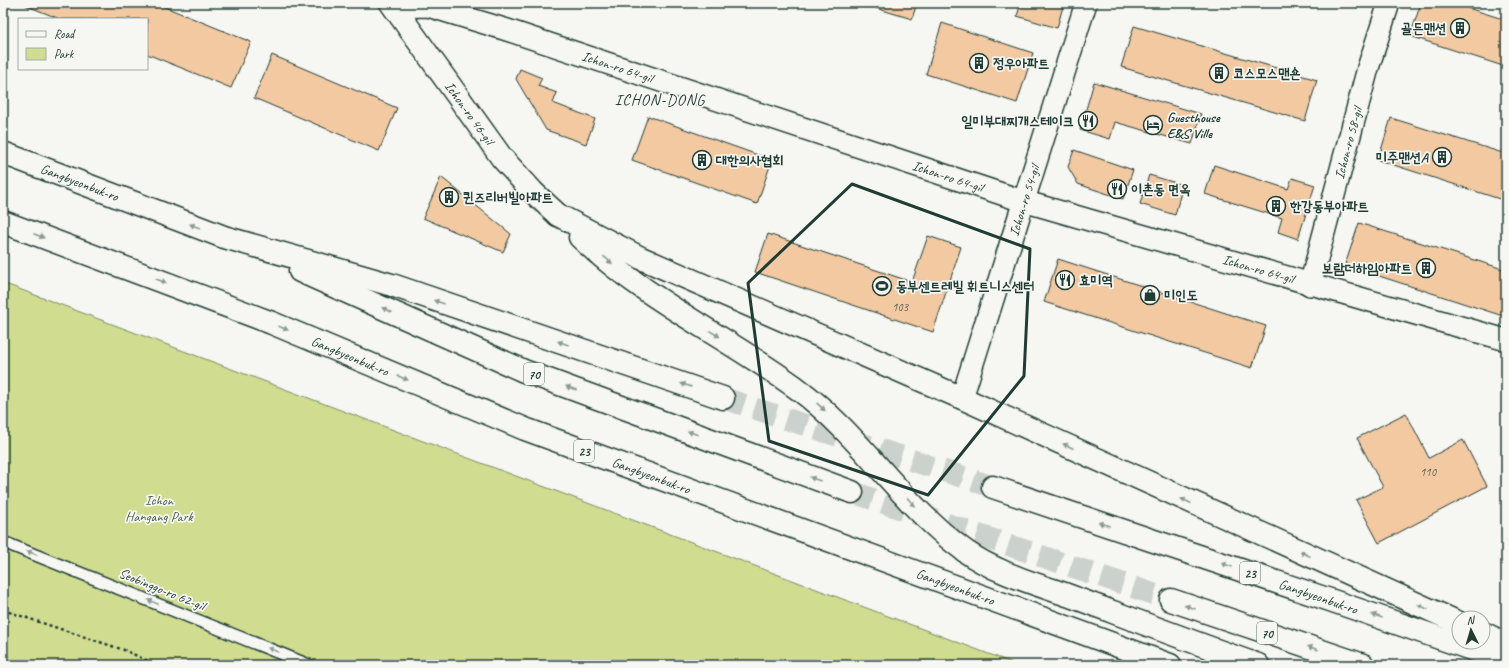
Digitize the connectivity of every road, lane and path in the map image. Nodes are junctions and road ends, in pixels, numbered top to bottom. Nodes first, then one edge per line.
1 (1086, 3) edge
2 (1389, 3) edge
3 (393, 5) edge
4 (3, 153) edge
5 (1023, 201) junction
6 (558, 215) junction
7 (3, 222) edge
8 (224, 237) junction
9 (1310, 285) junction
10 (1506, 340) edge
11 (723, 398) tunnel mouth
12 (962, 398) junction
13 (993, 487) tunnel mouth
14 (852, 492) tunnel mouth
15 (3, 542) edge
16 (1171, 600) tunnel mouth
17 (3, 610) edge
18 (1451, 619) edge
19 (1491, 637) edge
20 (1506, 644) edge
21 (3, 660) edge
22 (1506, 661) edge
23 (15, 665) edge
24 (157, 665) edge
25 (309, 665) edge
26 (1170, 665) edge
27 (1258, 665) edge
28 (1363, 665) edge

1 - 5 street, Ichon-ro 54-gil
2 - 9 street, Ichon-ro 58-gil
3 - 5 street, Ichon-ro 64-gil
3 - 6 main road, Ichon-ro 46-gil
8 -> 4 main road, Gangbyeonbuk-ro
5 - 9 street, Ichon-ro 64-gil
5 - 12 street, Ichon-ro 54-gil
6 - 12 main road
6 -> 27 main road
7 -> 26 main road, Gangbyeonbuk-ro / 23
11 -> 8 main road, Gangbyeonbuk-ro
14 -> 8 main road, Gangbyeonbuk-ro / 70
9 - 10 street, Ichon-ro 64-gil
18 -> 12 main road
22 -> 13 main road, Gangbyeonbuk-ro / 23
25 -> 15 lane, Seobinggo-ro 62-gil
28 -> 16 main road, 70
17 - 24 path
19 - 20 main road
21 - 23 path

